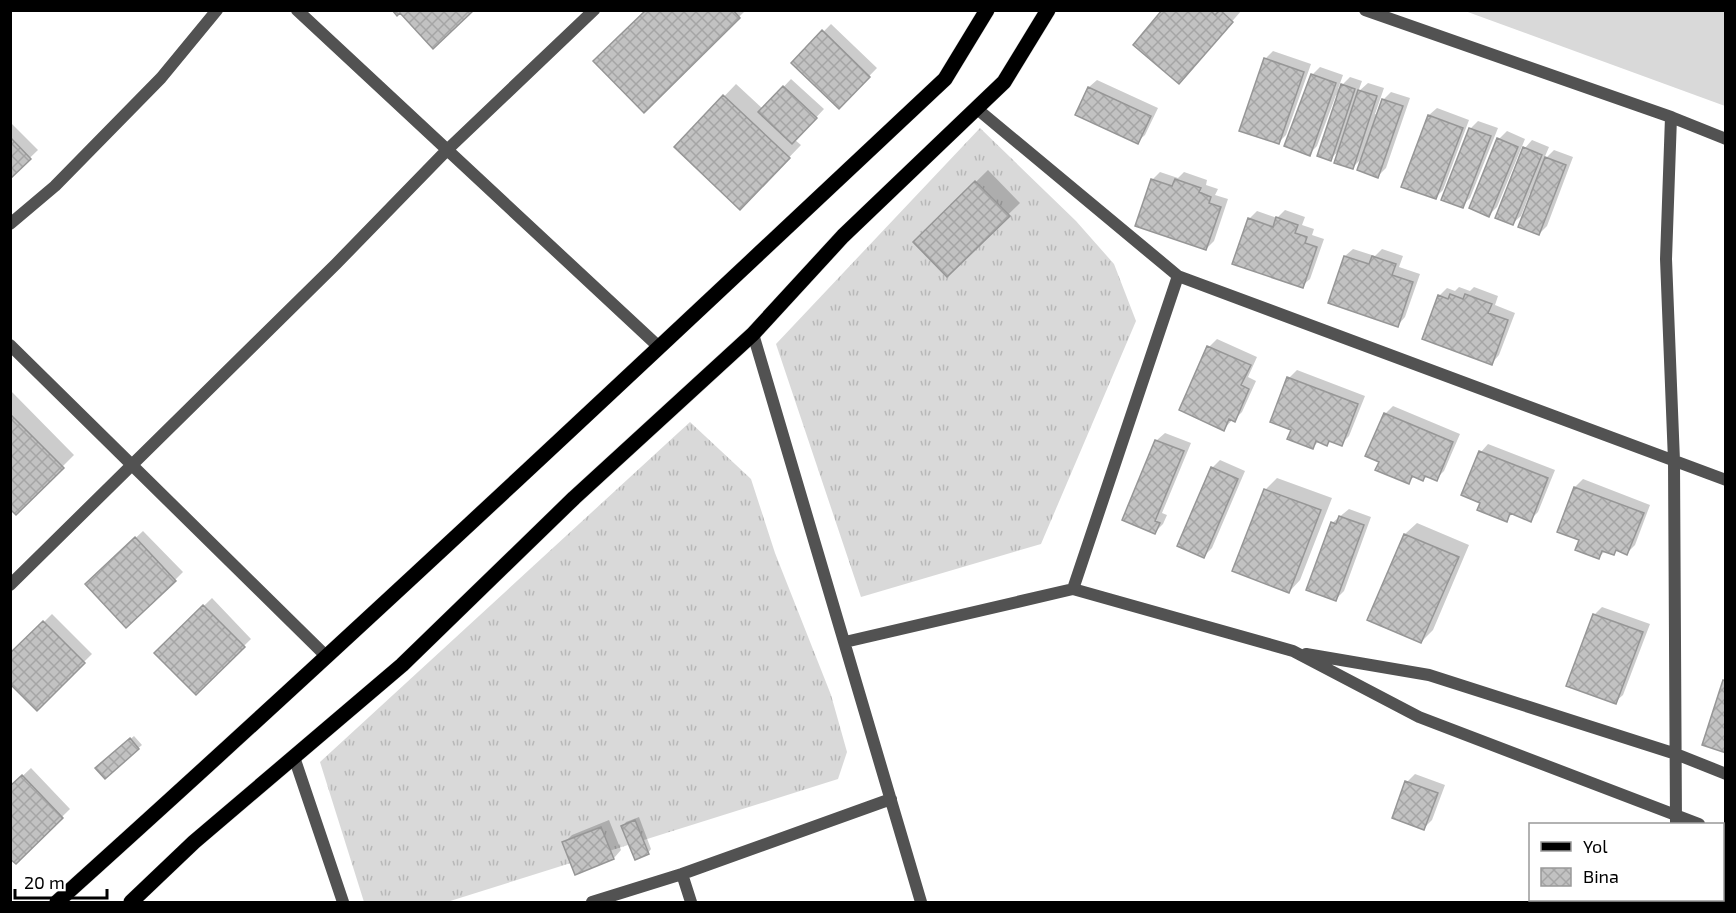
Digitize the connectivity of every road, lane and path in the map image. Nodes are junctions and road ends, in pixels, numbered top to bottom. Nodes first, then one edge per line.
1 (217, 10) edge
2 (297, 10) edge
3 (594, 10) edge
4 (987, 10) edge
5 (1048, 10) edge
6 (1365, 10) edge
7 (976, 108) junction
8 (1671, 117) junction
9 (1725, 139) edge
10 (447, 150) junction
11 (10, 224) edge
12 (1178, 276) junction
13 (753, 334) junction
14 (10, 345) edge
15 (659, 347) junction
16 (1674, 461) junction
17 (131, 465) junction
18 (1725, 480) edge
19 (10, 585) edge
20 (1073, 589) junction
21 (845, 642) junction
22 (1293, 651) junction
23 (327, 657) junction
24 (1676, 754) junction
25 (294, 757) junction
26 (1725, 774) edge
27 (891, 799) junction
28 (1676, 820) edge
29 (682, 874) junction
30 (57, 903) edge
31 (131, 903) edge
32 (343, 903) edge
33 (592, 903) edge
34 (691, 903) edge
35 (921, 903) edge

1 - 11 street
2 - 10 street
3 - 10 street
4 - 15 main road
5 - 7 main road
6 - 8 street
7 - 12 street
7 - 13 main road
8 - 9 street
8 - 16 street
10 - 15 street
10 - 17 street
12 - 16 street
12 - 20 street
13 - 21 street
13 - 25 main road
14 - 17 street
15 - 23 main road
16 - 18 street
16 - 24 street
17 - 19 street
17 - 23 street
20 - 21 street
20 - 22 street
21 - 27 street
22 - 24 street
22 - 28 street
23 - 30 main road
24 - 26 street
24 - 28 street
25 - 31 main road
25 - 32 street
27 - 29 street
27 - 35 street
29 - 33 street
29 - 34 street

